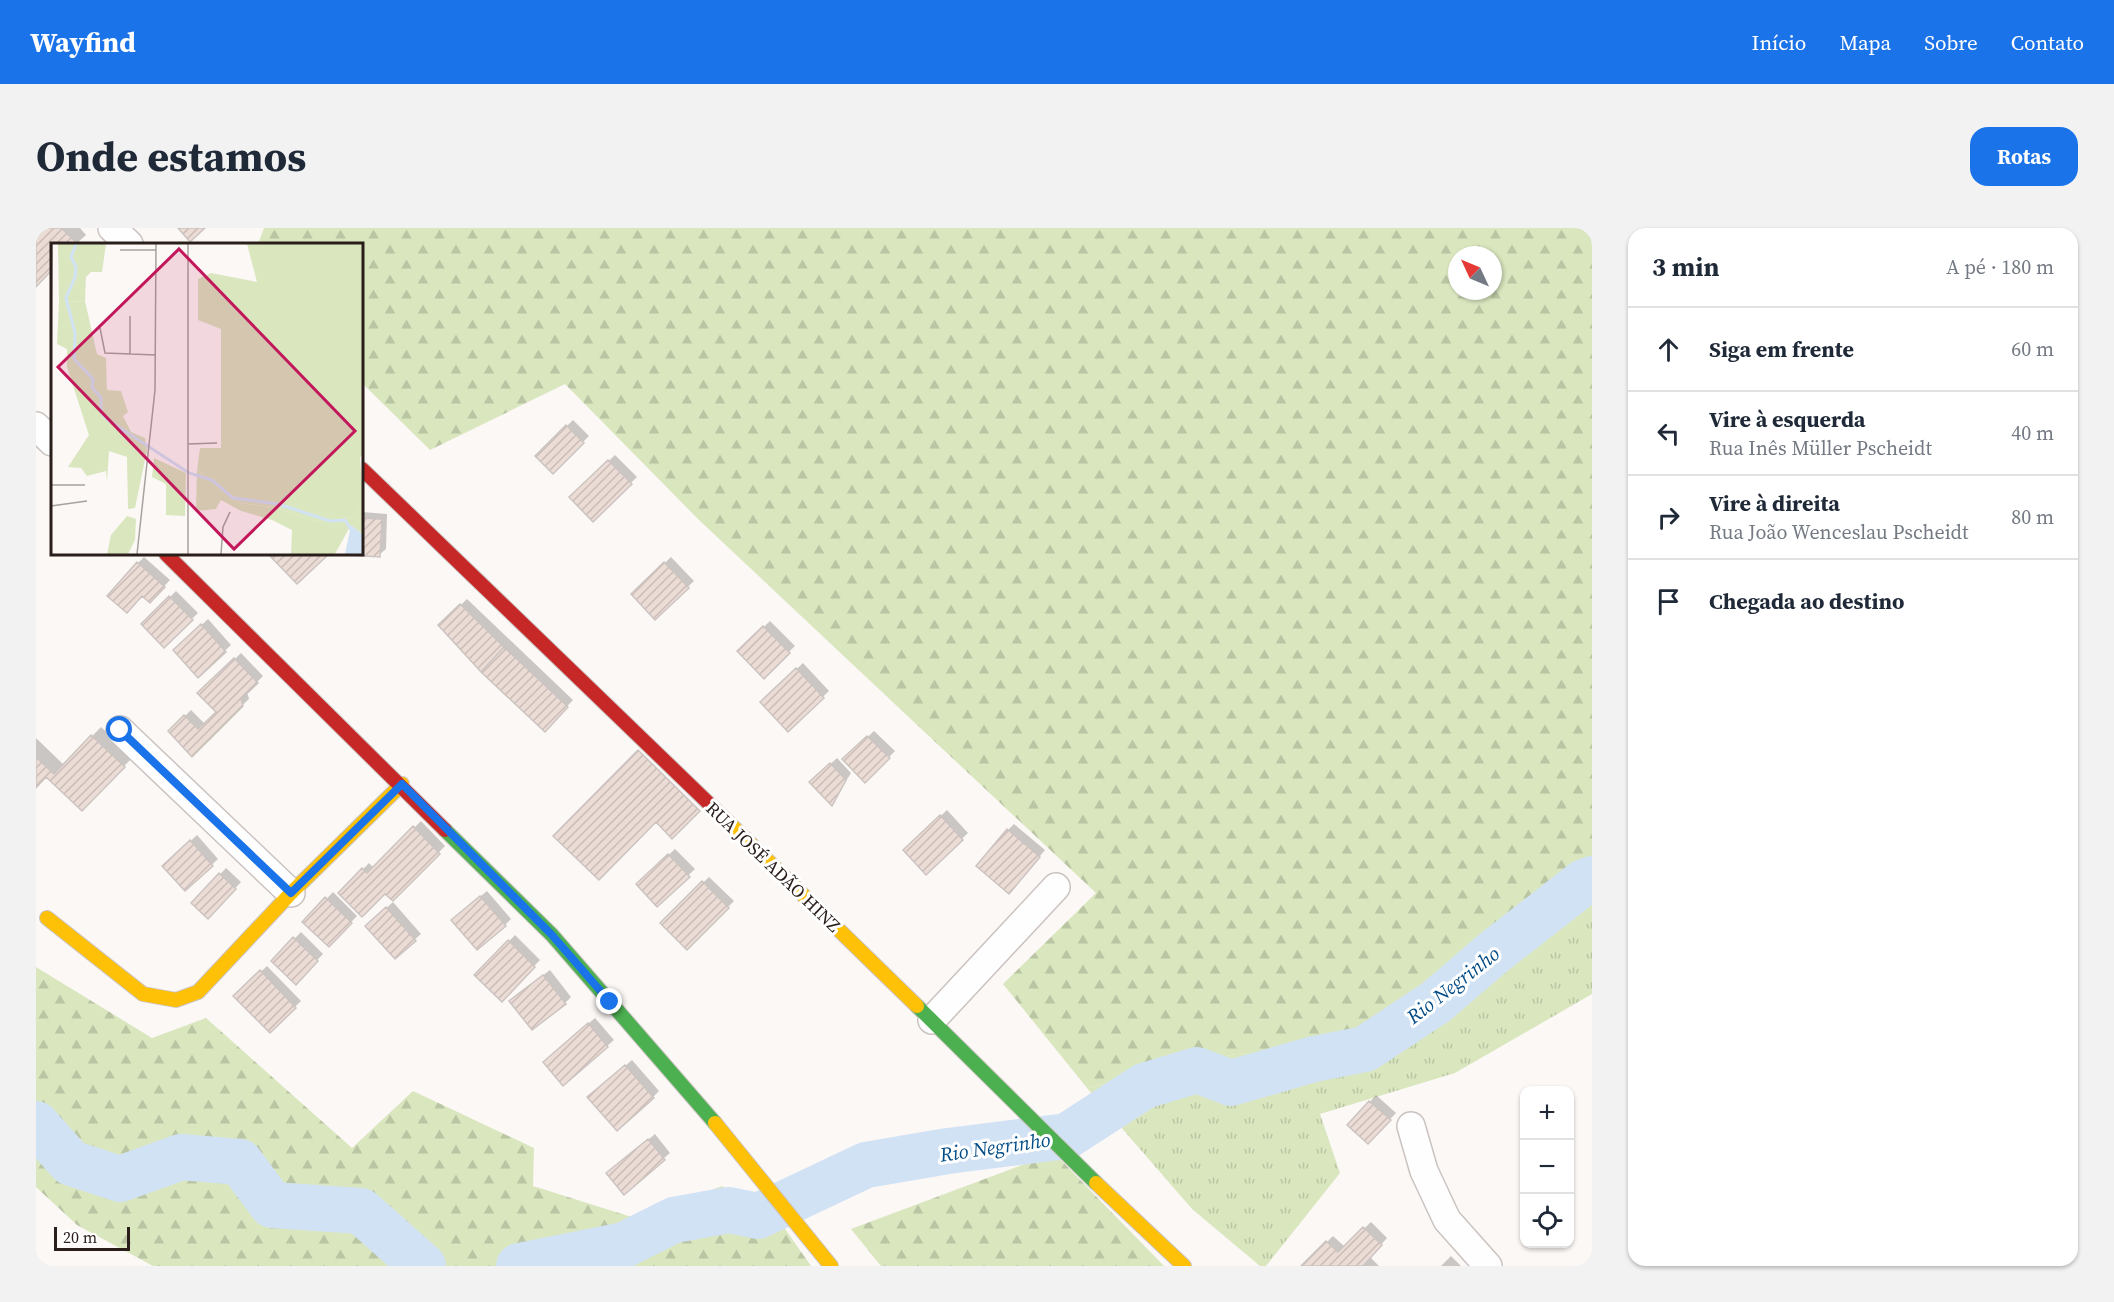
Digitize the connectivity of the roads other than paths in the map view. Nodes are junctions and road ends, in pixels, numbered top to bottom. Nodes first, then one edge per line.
1 (112, 228) edge
2 (128, 243) edge
3 (36, 426) edge
4 (51, 441) edge
5 (363, 470) edge
6 (167, 555) edge
7 (120, 730) dead end
8 (402, 784) junction
9 (1056, 887) dead end
10 (291, 893) junction
11 (47, 918) dead end
12 (932, 1020) junction
13 (1411, 1126) dead end
14 (831, 1266) edge
15 (1184, 1266) edge
16 (1488, 1266) edge

1 - 2 street
3 - 4 street
5 - 12 street, RUA JOSÉ ADÃO HINZ
6 - 8 street
7 - 10 street
8 - 10 street
8 - 14 street
9 - 12 street
10 - 11 street
12 - 15 street, RUA JOSÉ ADÃO HINZ
13 - 16 street

